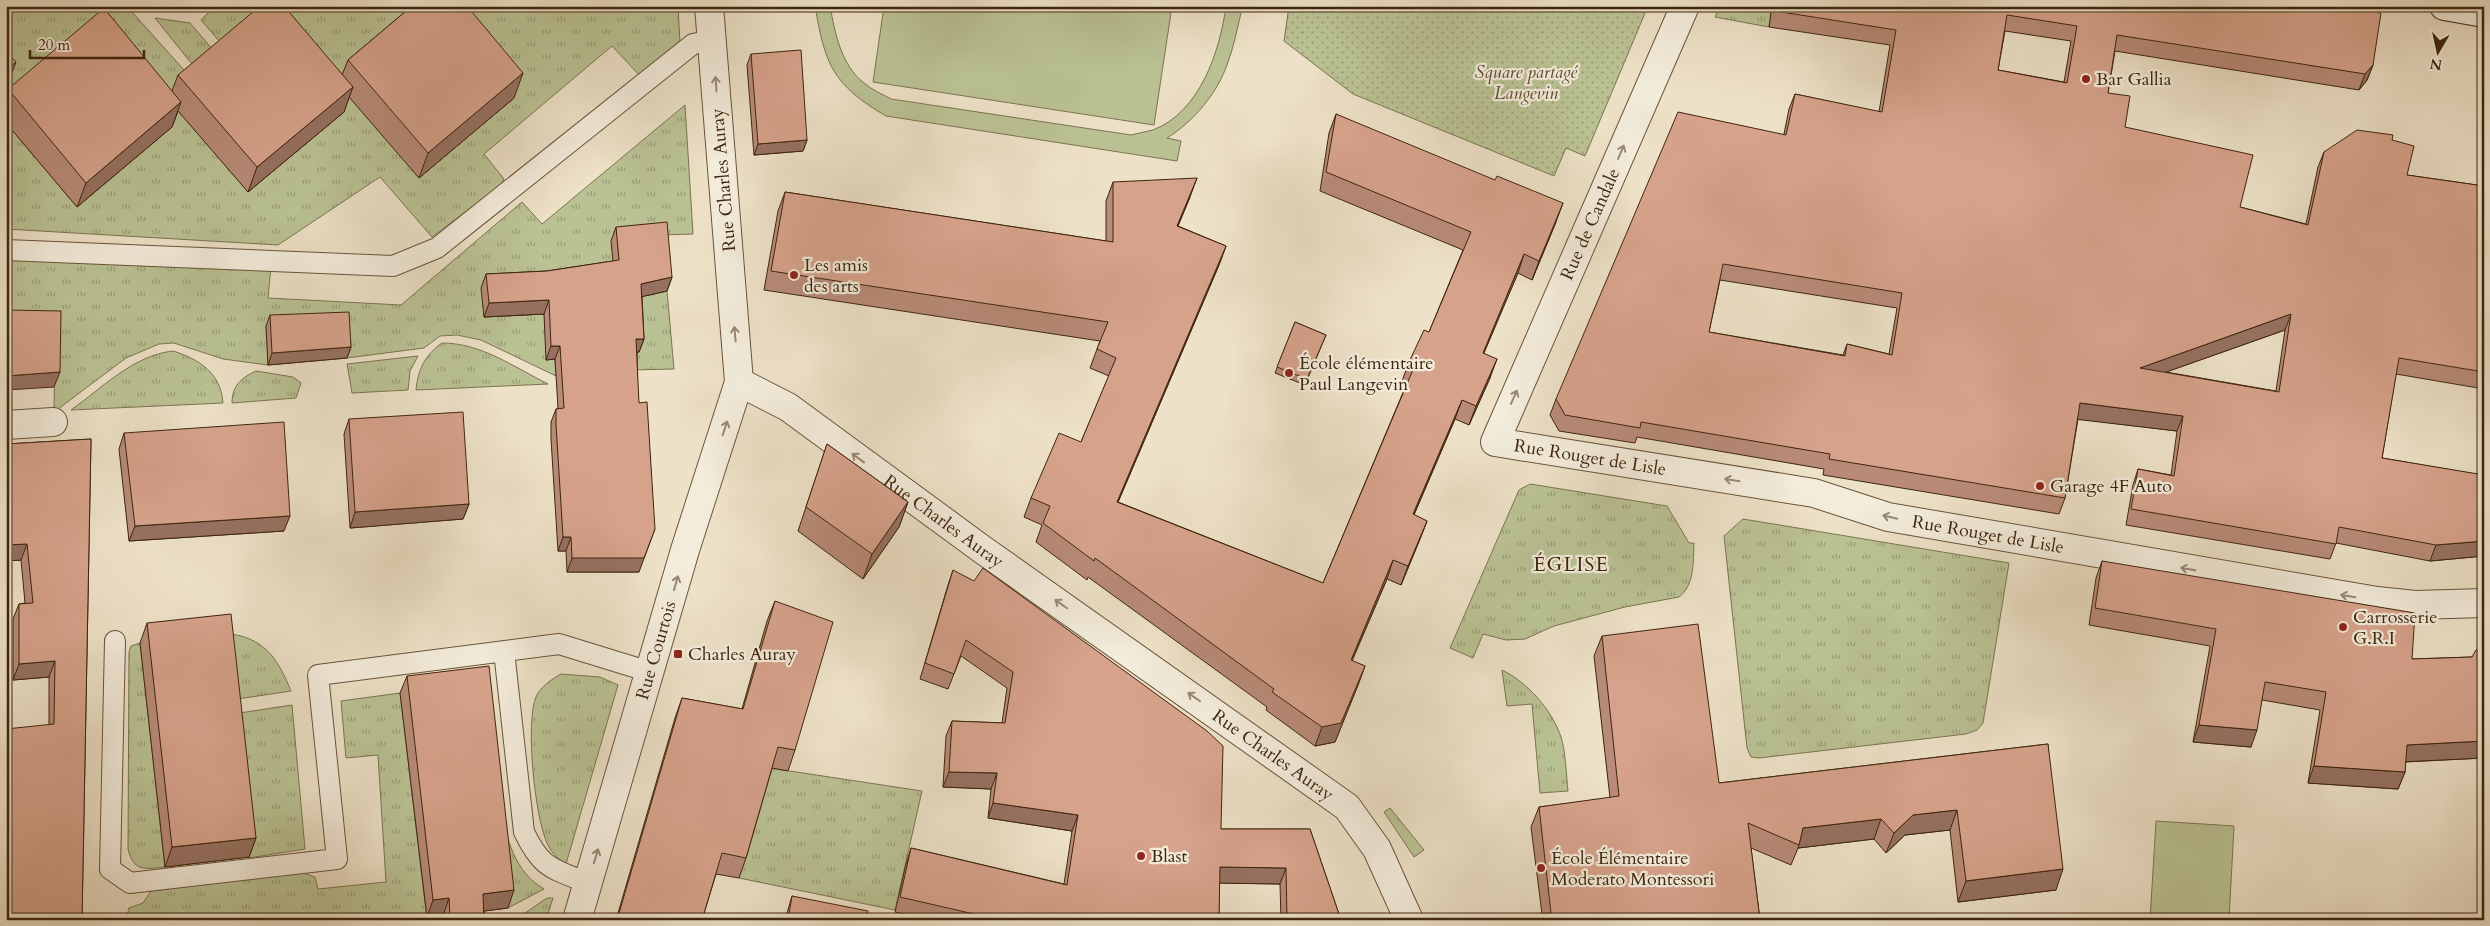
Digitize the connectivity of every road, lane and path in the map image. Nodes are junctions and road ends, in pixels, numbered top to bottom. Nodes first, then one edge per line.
1 (709, 6) edge
2 (1685, 6) edge
3 (2444, 6) edge
4 (2484, 13) edge
5 (712, 40) junction
6 (6, 250) edge
7 (739, 382) junction
8 (53, 422) dead end
9 (6, 425) edge
10 (1495, 442) joint
11 (2484, 603) edge
12 (115, 640) dead end
13 (504, 652) junction
14 (650, 672) junction
15 (588, 883) junction
16 (577, 920) edge
17 (1409, 920) edge

1 - 5 street, Rue Charles Auray
10 -> 2 street, Rue de Candale
3 - 4 street
5 - 6 lane
7 -> 5 street, Rue Charles Auray
14 -> 7 street, Rue Courtois
17 -> 7 street, Rue Charles Auray
8 - 9 street
11 -> 10 street, Rue Rouget de Lisle
12 - 13 lane
13 - 14 lane
13 - 15 lane
15 -> 14 street, Rue Courtois
15 - 16 street, Rue Courtois

